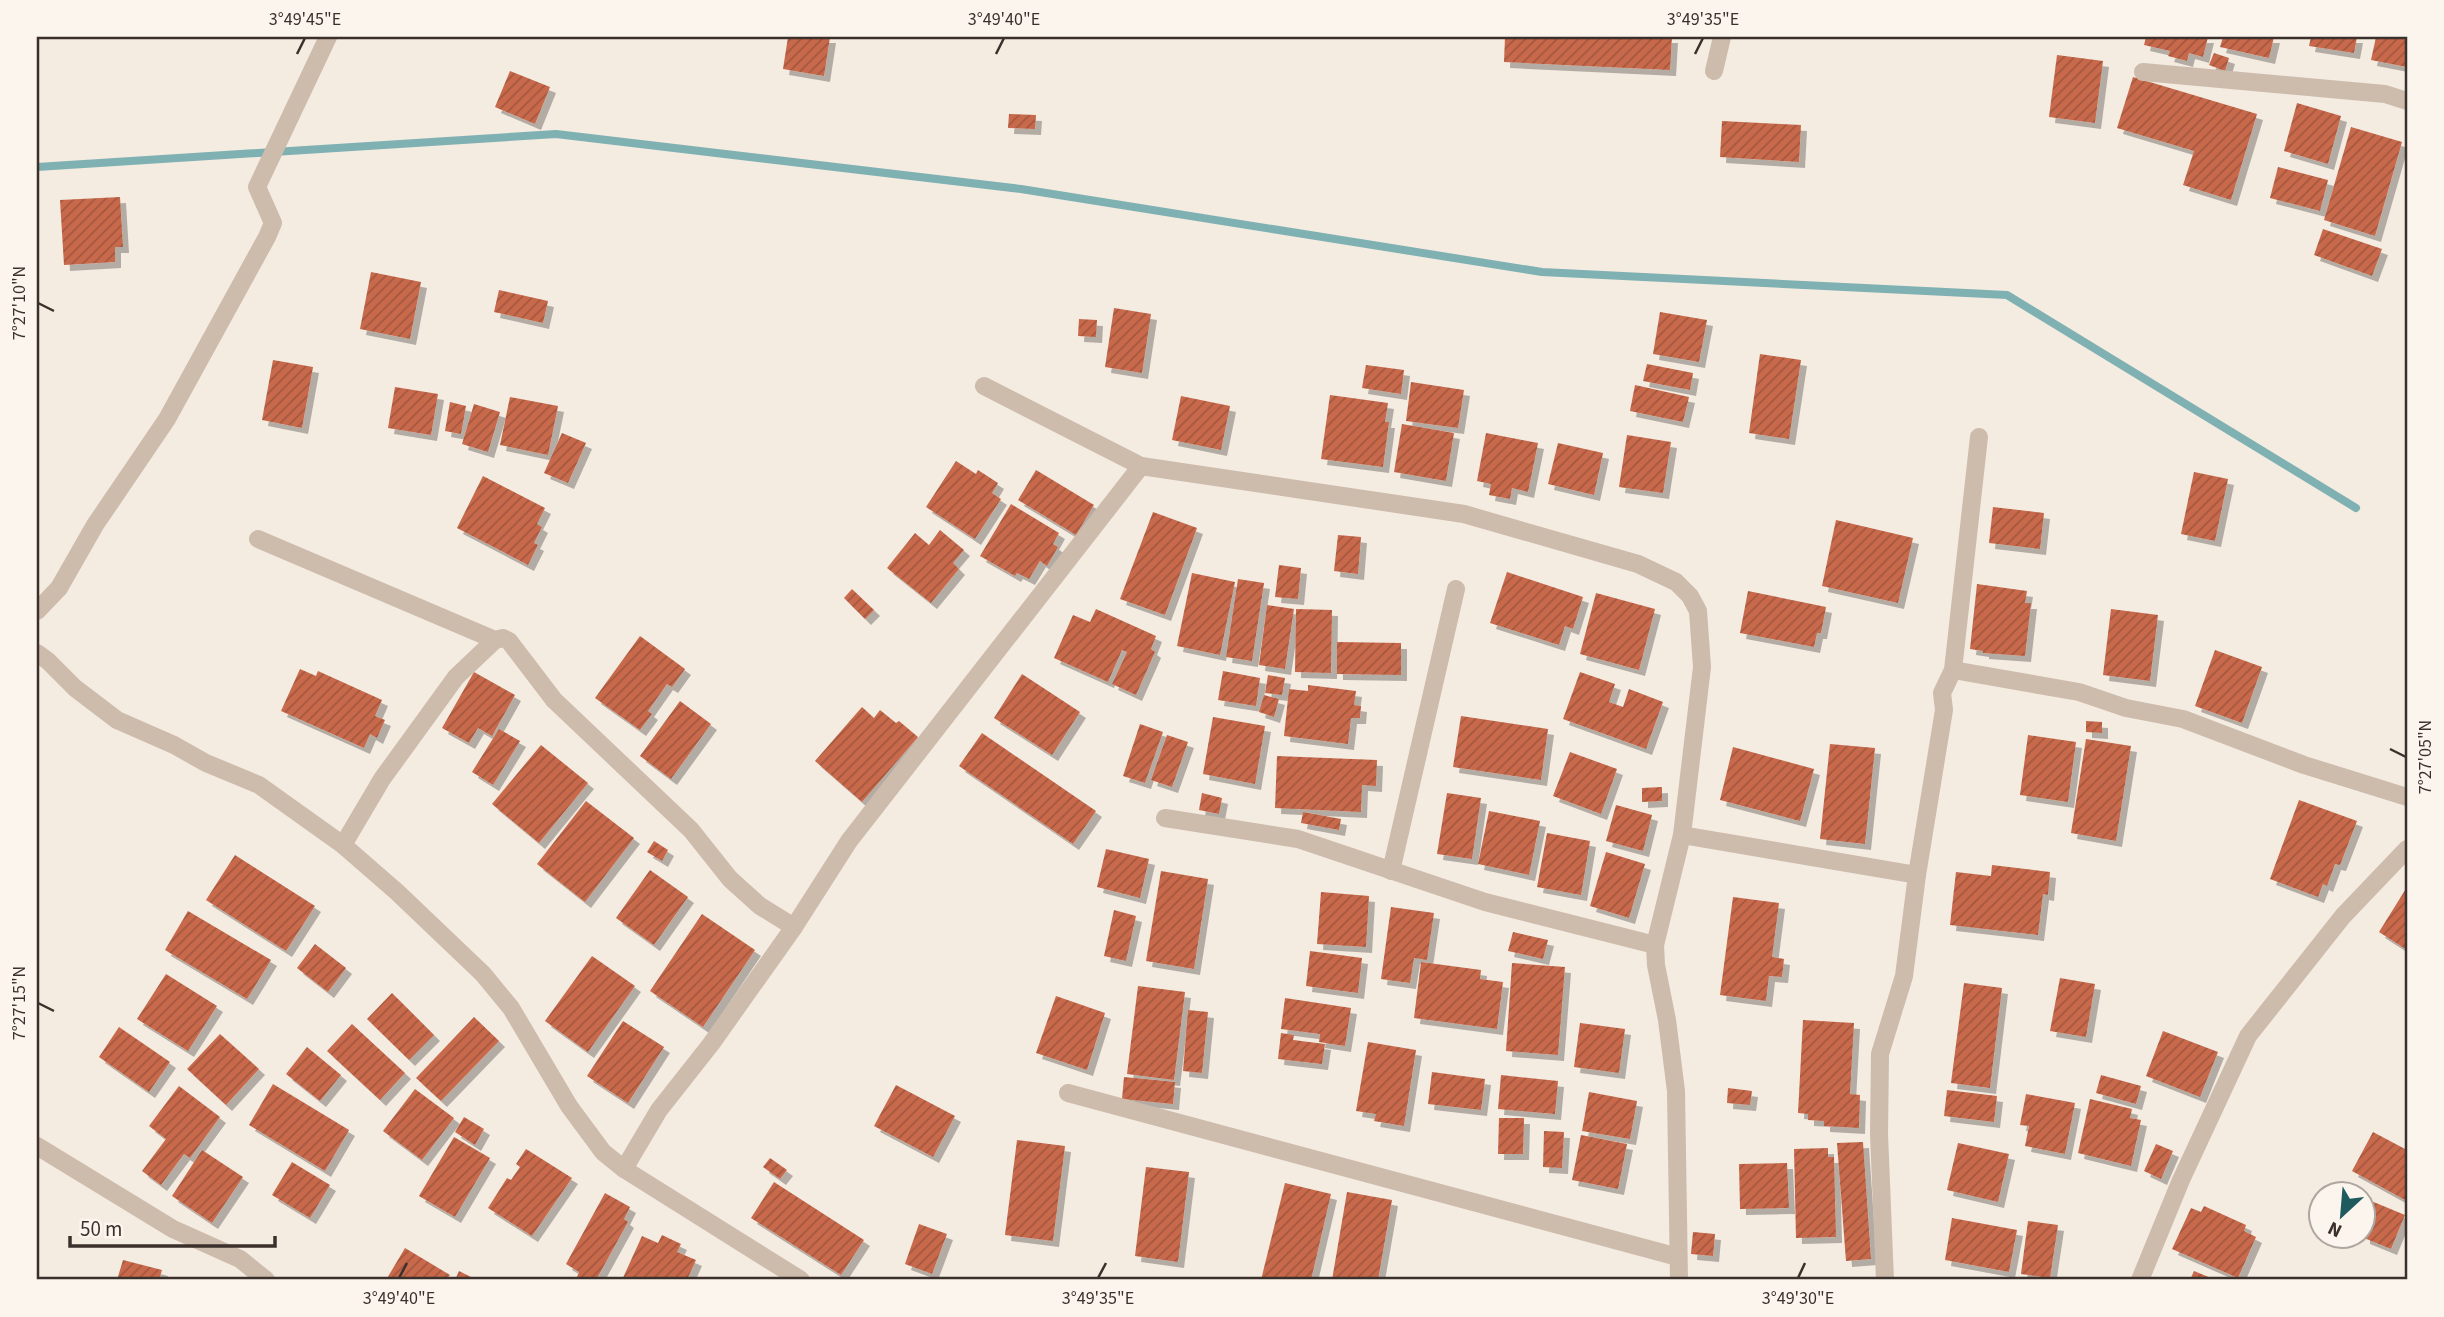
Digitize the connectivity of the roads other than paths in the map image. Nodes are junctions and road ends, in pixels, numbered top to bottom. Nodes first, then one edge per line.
1 (328, 37) edge
2 (1721, 37) edge
3 (1714, 72) dead end
4 (2143, 72) dead end
5 (2407, 101) edge
6 (984, 386) dead end
7 (1979, 436) dead end
8 (1141, 466) junction
9 (258, 539) dead end
10 (1456, 589) dead end
11 (37, 611) edge
12 (495, 640) junction
13 (37, 653) edge
14 (1953, 670) junction
15 (2407, 797) edge
16 (1166, 818) dead end
17 (1682, 835) junction
18 (343, 845) junction
19 (2407, 849) edge
20 (1391, 871) junction
21 (1917, 875) junction
22 (794, 927) junction
23 (1655, 945) junction
24 (1068, 1093) dead end
25 (37, 1146) edge
26 (624, 1168) junction
27 (1678, 1257) junction
28 (266, 1280) edge
29 (801, 1280) edge
30 (1679, 1280) edge
31 (1885, 1280) edge
32 (2140, 1280) edge

1 - 11 street
2 - 3 street
4 - 5 street
6 - 8 street
7 - 14 street
8 - 17 street
8 - 22 street
9 - 12 street
10 - 20 street
12 - 18 street
12 - 22 street
13 - 18 street
14 - 15 street
14 - 21 street
16 - 20 street
17 - 21 street
17 - 23 street
18 - 26 street
19 - 32 street
20 - 23 street
21 - 31 street
22 - 26 street
23 - 27 street
24 - 27 street
25 - 28 street
26 - 29 street
27 - 30 street

